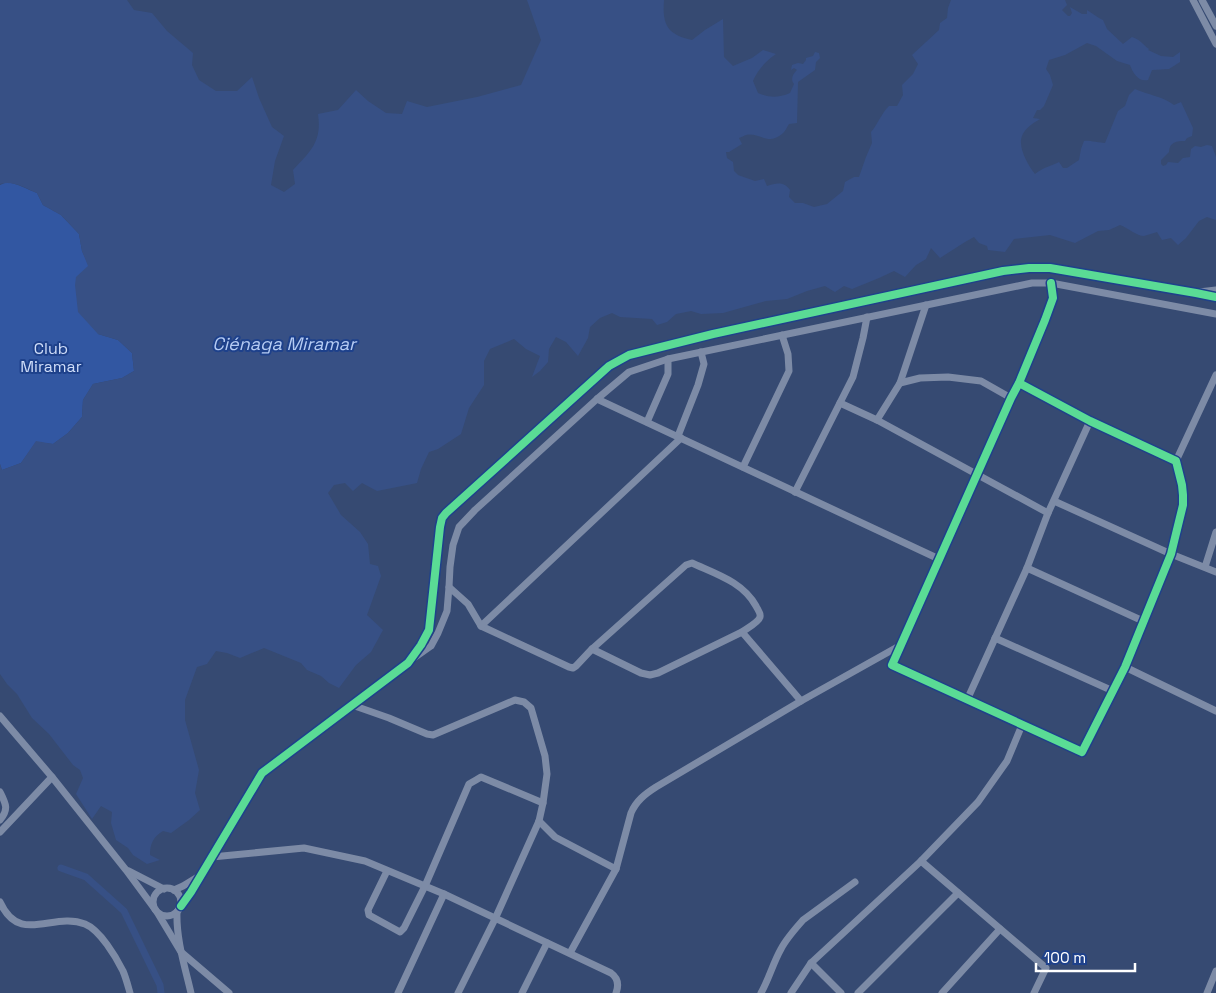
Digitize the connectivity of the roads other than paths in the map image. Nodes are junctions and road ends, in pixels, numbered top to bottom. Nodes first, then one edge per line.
1 (1193, 0) edge
2 (1202, 0) edge
3 (1216, 26) edge
4 (1216, 44) edge
5 (1051, 283) junction
6 (1216, 290) edge
7 (1196, 293) junction
8 (1216, 298) edge
9 (926, 304) junction
10 (1216, 314) edge
11 (867, 317) junction
12 (782, 335) junction
13 (702, 352) junction
14 (668, 359) junction
15 (1216, 375) edge
16 (900, 383) junction
17 (1019, 384) junction
18 (598, 398) junction
19 (1010, 398) junction
20 (840, 403) junction
21 (877, 420) junction
22 (1090, 421) junction
23 (647, 422) junction
24 (679, 437) junction
25 (1176, 461) junction
26 (743, 467) junction
27 (977, 474) junction
28 (795, 492) junction
29 (1054, 501) junction
30 (1048, 512) junction
31 (1216, 532) edge
32 (1171, 554) junction
33 (939, 559) junction
34 (1205, 567) junction
35 (1027, 568) junction
36 (1216, 572) edge
37 (449, 587) junction
38 (1143, 621) junction
39 (481, 626) junction
40 (742, 632) junction
41 (995, 638) junction
42 (901, 645) junction
43 (592, 649) junction
44 (408, 663) junction
45 (1125, 667) junction
46 (1113, 691) junction
47 (967, 700) junction
48 (801, 701) junction
49 (352, 704) junction
50 (1216, 710) edge
51 (0, 716) edge
52 (1022, 725) junction
53 (52, 777) junction
54 (0, 792) edge
55 (542, 802) junction
56 (0, 820) edge
57 (539, 821) junction
58 (0, 832) edge
59 (212, 857) junction
60 (921, 862) junction
61 (616, 869) junction
62 (126, 870) junction
63 (386, 871) junction
64 (202, 875) junction
65 (855, 882) dead end
66 (425, 886) junction
67 (164, 889) junction
68 (174, 890) junction
69 (958, 893) junction
70 (444, 894) junction
71 (0, 902) edge
72 (179, 909) junction
73 (157, 912) junction
74 (495, 919) junction
75 (1000, 929) junction
76 (547, 943) junction
77 (181, 952) junction
78 (570, 953) junction
79 (811, 964) junction
80 (1216, 971) edge
81 (130, 993) edge
82 (191, 993) edge
83 (229, 993) edge
84 (398, 993) edge
85 (458, 993) edge
86 (522, 993) edge
87 (616, 993) edge
88 (761, 993) edge
89 (791, 993) edge
90 (842, 993) edge
91 (858, 993) edge
92 (942, 993) edge
93 (1034, 993) edge
94 (1207, 993) edge

1 - 4 street
2 - 3 street
5 - 9 street
5 - 10 street
5 - 17 street
6 - 7 street
7 - 8 street
7 - 44 street
9 - 11 street
9 - 16 street
11 - 12 street
11 - 20 street
12 - 13 street
12 - 26 street
13 - 14 street
13 - 24 street
14 - 18 street
14 - 23 street
15 - 25 street
16 - 19 street
16 - 21 street
17 - 19 street
17 - 22 street
18 - 23 street
18 - 37 street
19 - 27 street
20 - 21 street
20 - 28 street
21 - 27 street
22 - 25 street
22 - 29 street
23 - 24 street
24 - 26 street
24 - 39 street
25 - 32 street
26 - 28 street
27 - 30 street
27 - 33 street
28 - 33 street
29 - 30 street
29 - 32 street
30 - 35 street
31 - 34 street
32 - 34 street
32 - 38 street
33 - 42 street
34 - 36 street
35 - 38 street
35 - 41 street
37 - 39 street
37 - 44 street
38 - 45 street
39 - 43 street
40 - 43 street
40 - 43 street
40 - 48 street
41 - 46 street
41 - 47 street
42 - 47 street
42 - 48 street
44 - 49 street
45 - 46 street
45 - 50 street
46 - 52 street
47 - 52 street
48 - 61 street
49 - 55 street
49 - 59 street
51 - 53 street
52 - 60 street
53 - 58 street
53 - 62 street
54 - 56 street
55 - 57 street
55 - 66 street
57 - 61 street
57 - 74 street
59 - 63 street
59 - 64 street
60 - 69 street
60 - 79 street
61 - 78 street
62 - 67 street
62 - 73 street
63 - 66 street
63 - 66 street
64 - 68 street
64 - 72 street
65 - 88 street
66 - 70 street
67 - 68 street
67 - 73 street
68 - 72 street
69 - 75 street
69 - 91 street
70 - 74 street
70 - 84 street
71 - 81 street
72 - 73 street
72 - 77 street
73 - 77 street
74 - 76 street
74 - 85 street
75 - 92 street
75 - 93 street
76 - 78 street
76 - 86 street
77 - 82 street
77 - 83 street
78 - 87 street
79 - 89 street
79 - 90 street
80 - 94 street

